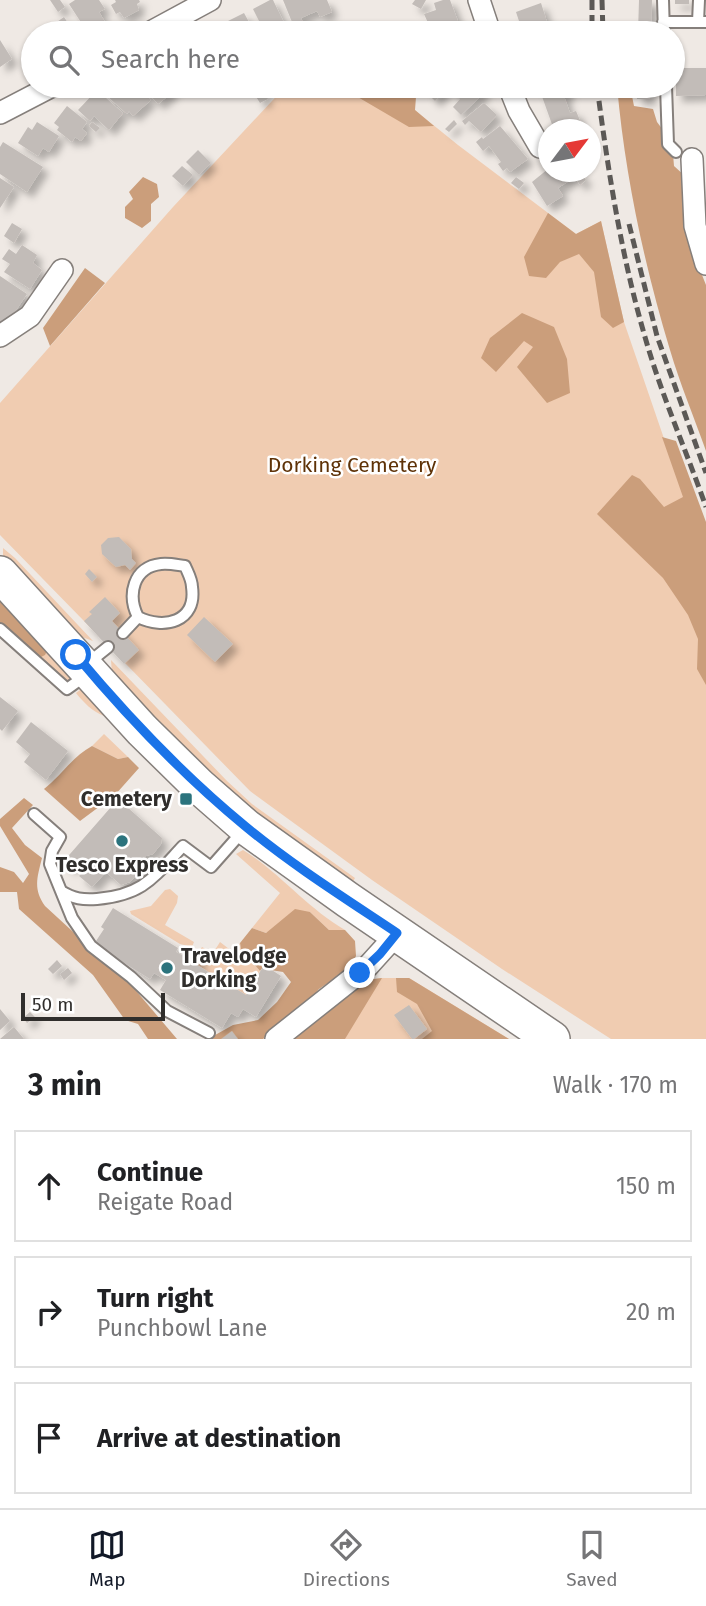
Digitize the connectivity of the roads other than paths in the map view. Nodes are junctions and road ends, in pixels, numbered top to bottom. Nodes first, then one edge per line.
1 (209, 0) edge
2 (479, 0) edge
3 (663, 0) edge
4 (699, 0) edge
5 (171, 21) edge
6 (486, 21) edge
7 (663, 21) edge
8 (702, 22) edge
9 (29, 98) edge
10 (514, 98) edge
11 (666, 98) edge
12 (0, 113) edge
13 (538, 144) edge
14 (692, 156) edge
15 (706, 264) edge
16 (62, 270) dead end
17 (0, 336) edge
18 (0, 574) edge
19 (138, 617) junction
20 (0, 629) edge
21 (123, 633) dead end
22 (94, 662) junction
23 (34, 814) dead end
24 (246, 827) junction
25 (61, 891) junction
26 (397, 933) junction
27 (209, 1033) dead end
28 (276, 1039) edge
29 (552, 1039) edge

1 - 5 street
2 - 6 street
3 - 7 lane
4 - 8 lane
9 - 12 street
10 - 13 street
11 - 14 lane
14 - 15 street
16 - 17 street
18 - 22 main road
19 - 19 lane
19 - 21 lane
20 - 22 lane
22 - 24 main road
23 - 25 lane
24 - 25 lane
24 - 26 main road
25 - 27 lane
26 - 28 street
26 - 29 main road

